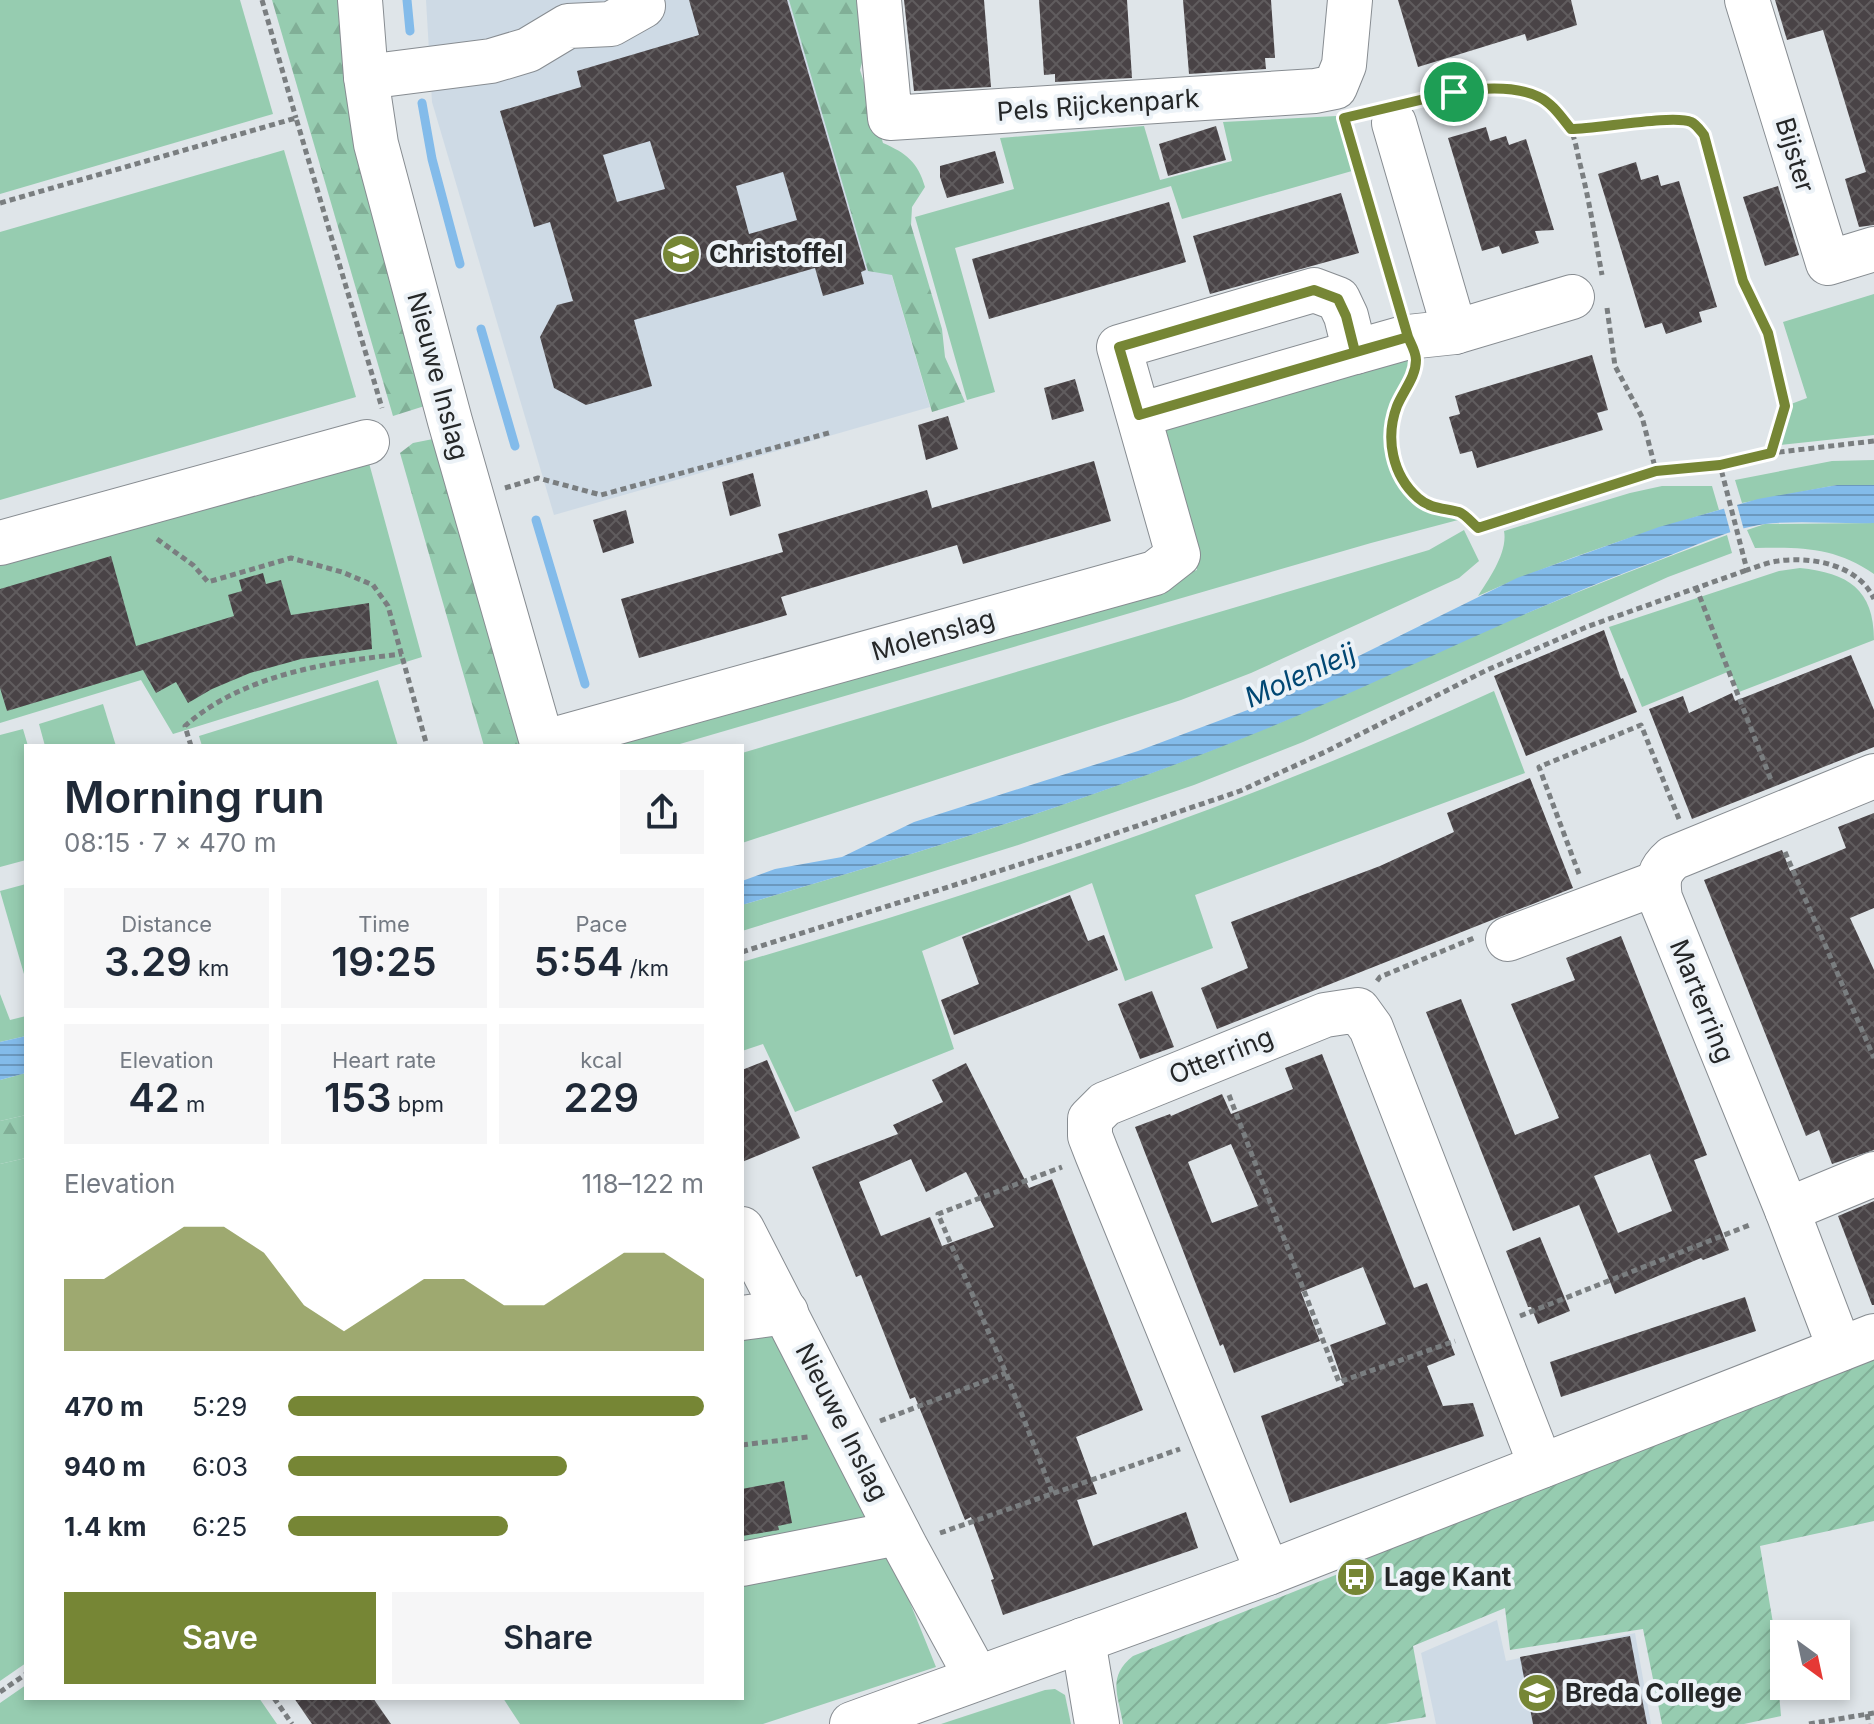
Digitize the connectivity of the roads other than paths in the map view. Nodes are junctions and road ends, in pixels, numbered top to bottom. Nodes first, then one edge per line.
1 (360, 0) edge
2 (879, 0) edge
3 (1350, 0) edge
4 (1747, 0) edge
5 (643, 6) dead end
6 (366, 77) junction
7 (1406, 112) road end
8 (1874, 249) edge
9 (1594, 297) road end
10 (1455, 332) junction
11 (1355, 352) junction
12 (1139, 415) junction
13 (376, 432) road end
14 (0, 543) edge
15 (542, 744) edge
16 (546, 744) edge
17 (1874, 776) edge
18 (1657, 883) junction
19 (1508, 939) dead end
20 (1874, 1174) edge
21 (1787, 1210) junction
22 (744, 1233) edge
23 (786, 1312) junction
24 (744, 1318) edge
25 (1857, 1343) edge
26 (1541, 1466) junction
27 (902, 1539) junction
28 (744, 1564) edge
29 (1268, 1573) junction
30 (1083, 1640) junction
31 (977, 1678) junction
32 (852, 1724) edge
33 (1097, 1724) edge

1 - 6 street, Nieuwe Inslag
2 - 3 street, Pels Rijckenpark
4 - 8 street, Bijster
5 - 6 street
6 - 15 street, Nieuwe Inslag
7 - 10 street
9 - 10 street
10 - 11 street
11 - 12 street
11 - 12 street, Molenslag
12 - 16 street, Molenslag
13 - 14 street
17 - 18 street
18 - 19 street
18 - 21 street, Marterring
20 - 21 street
21 - 25 street, Marterring
22 - 23 street, Nieuwe Inslag
23 - 24 street, Nieuwe Inslag
23 - 27 street, Nieuwe Inslag
25 - 26 street
26 - 29 street
26 - 29 street, Otterring
27 - 28 street, Nieuwe Inslag
27 - 31 street, Nieuwe Inslag
29 - 30 street
30 - 31 street
30 - 33 street
31 - 32 street

